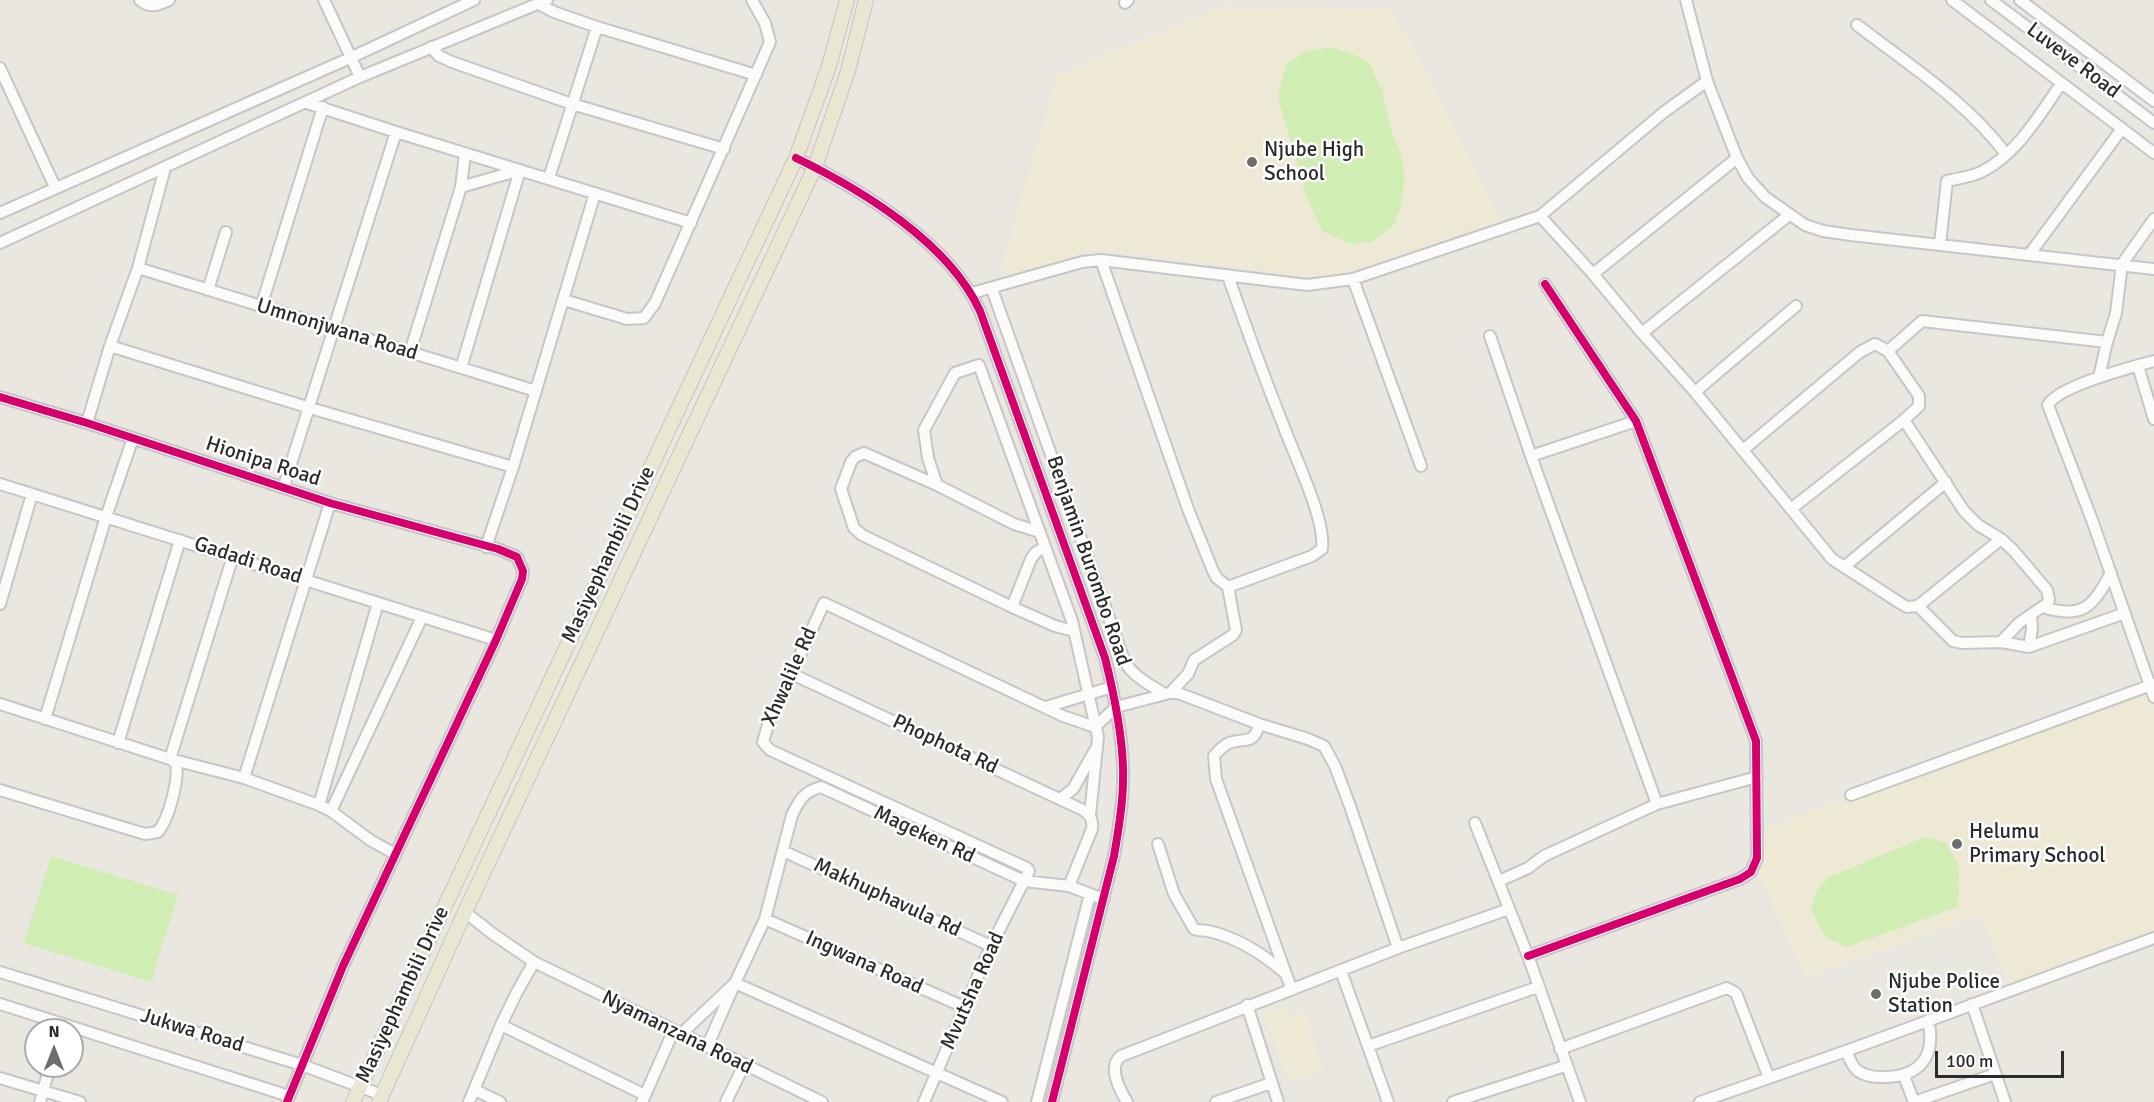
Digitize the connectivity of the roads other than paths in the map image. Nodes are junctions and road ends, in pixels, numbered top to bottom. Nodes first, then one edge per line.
1 (140, 0) edge
2 (169, 0) edge
3 (324, 0) edge
4 (474, 0) edge
5 (752, 0) edge
6 (847, 0) edge
7 (866, 0) edge
8 (1686, 0) edge
9 (1952, 0) edge
10 (1991, 0) edge
11 (2020, 0) edge
12 (542, 2) edge
13 (1857, 25) dead end
14 (597, 27) junction
15 (431, 46) junction
16 (350, 57) junction
17 (0, 68) edge
18 (756, 75) junction
19 (360, 77) junction
20 (1707, 81) junction
21 (2061, 84) junction
22 (2154, 101) edge
23 (307, 103) junction
24 (572, 104) junction
25 (323, 107) junction
26 (2154, 123) edge
27 (2121, 130) junction
28 (396, 132) junction
29 (724, 149) junction
30 (465, 153) junction
31 (2154, 153) edge
32 (2006, 154) junction
33 (796, 158) junction
34 (1737, 158) junction
35 (815, 167) junction
36 (165, 168) junction
37 (520, 170) junction
38 (549, 178) junction
39 (55, 187) junction
40 (461, 187) junction
41 (596, 194) junction
42 (0, 213) edge
43 (1789, 215) junction
44 (1540, 216) junction
45 (2154, 219) edge
46 (690, 223) junction
47 (226, 232) dead end
48 (0, 243) edge
49 (1940, 244) junction
50 (2029, 255) junction
51 (1101, 260) junction
52 (2122, 264) junction
53 (138, 268) junction
54 (2154, 268) edge
55 (1593, 274) junction
56 (1227, 276) junction
57 (1353, 279) junction
58 (1545, 284) dead end
59 (992, 289) junction
60 (208, 290) junction
61 (972, 293) junction
62 (564, 300) junction
63 (1796, 306) dead end
64 (261, 307) junction
65 (335, 330) junction
66 (1642, 333) junction
67 (1490, 336) dead end
68 (2107, 342) junction
69 (110, 346) junction
70 (1887, 351) junction
71 (410, 352) junction
72 (2154, 361) edge
73 (2138, 366) junction
74 (461, 368) junction
75 (2099, 377) junction
76 (536, 391) junction
77 (1695, 392) junction
78 (0, 397) edge
79 (310, 408) junction
80 (2154, 419) edge
81 (1904, 420) junction
82 (1636, 421) junction
83 (87, 423) junction
84 (133, 438) junction
85 (1743, 450) junction
86 (1531, 456) junction
87 (1421, 466) dead end
88 (513, 467) junction
89 (1946, 482) junction
90 (0, 484) edge
91 (937, 485) junction
92 (284, 486) junction
93 (32, 494) junction
94 (330, 503) junction
95 (1791, 509) junction
96 (106, 517) junction
97 (1040, 532) junction
98 (2001, 538) junction
99 (180, 540) junction
100 (486, 547) junction
101 (1045, 547) junction
102 (232, 559) junction
103 (1844, 567) junction
104 (2111, 573) junction
105 (306, 580) junction
106 (1228, 587) junction
107 (378, 603) junction
108 (0, 604) edge
109 (1918, 606) junction
110 (1012, 607) junction
111 (2043, 607) junction
112 (2125, 612) junction
113 (2031, 615) junction
114 (422, 617) junction
115 (1074, 631) junction
116 (496, 640) junction
117 (2001, 642) junction
118 (2029, 647) junction
119 (792, 674) junction
120 (2152, 685) edge
121 (1112, 687) junction
122 (1167, 693) junction
123 (1089, 694) junction
124 (2154, 697) edge
125 (0, 704) edge
126 (1046, 707) junction
127 (1116, 707) junction
128 (45, 719) junction
129 (1259, 724) junction
130 (1095, 727) junction
131 (118, 743) junction
132 (1098, 744) junction
133 (171, 759) junction
134 (1757, 777) junction
135 (244, 778) junction
136 (0, 790) edge
137 (1851, 795) dead end
138 (1061, 798) junction
139 (1657, 804) junction
140 (319, 805) junction
141 (331, 811) junction
142 (1091, 819) junction
143 (1475, 823) dead end
144 (1158, 844) dead end
145 (783, 850) junction
146 (395, 854) junction
147 (1024, 881) junction
148 (1499, 881) junction
149 (1070, 886) junction
150 (1090, 894) junction
151 (1103, 899) junction
152 (1509, 909) junction
153 (465, 912) junction
154 (765, 918) junction
155 (2154, 938) edge
156 (991, 946) junction
157 (1398, 948) junction
158 (1528, 956) junction
159 (534, 963) junction
160 (1341, 971) junction
161 (0, 972) edge
162 (1286, 973) junction
163 (735, 983) junction
164 (1538, 987) junction
165 (1291, 988) junction
166 (0, 1004) edge
167 (1972, 1004) junction
168 (1247, 1005) junction
169 (964, 1007) junction
170 (39, 1018) edge
171 (1928, 1020) junction
172 (501, 1025) junction
173 (84, 1033) edge
174 (677, 1033) junction
175 (1368, 1046) junction
176 (708, 1047) junction
177 (1560, 1049) junction
178 (1846, 1051) junction
179 (302, 1065) junction
180 (744, 1065) junction
181 (1565, 1066) junction
182 (938, 1073) junction
183 (1995, 1074) junction
184 (1904, 1076) junction
185 (0, 1078) edge
186 (47, 1078) edge
187 (1769, 1078) junction
188 (1271, 1083) junction
189 (360, 1086) junction
190 (475, 1090) junction
191 (44, 1091) junction
192 (805, 1098) edge
193 (288, 1099) edge
194 (381, 1099) edge
195 (644, 1099) edge
196 (40, 1102) edge
197 (80, 1102) edge
198 (353, 1102) edge
199 (469, 1102) edge
200 (500, 1102) edge
201 (726, 1102) edge
202 (822, 1102) edge
203 (924, 1102) edge
204 (1002, 1102) edge
205 (1037, 1102) edge
206 (1052, 1102) edge
207 (1127, 1102) edge
208 (1216, 1102) edge
209 (1278, 1102) edge
210 (1388, 1102) edge
211 (1454, 1102) edge
212 (1580, 1102) edge
213 (1700, 1102) edge
214 (1914, 1102) edge
215 (2005, 1102) edge

1 - 2 street
3 - 16 street
4 - 16 street
5 - 18 street
6 - 33 main road, Masiyephambili Drive
7 - 35 main road, Masiyephambili Drive
8 - 20 street
9 - 21 street
10 - 26 street, Luveve Road
11 - 22 street, Luveve Road
12 - 14 street
12 - 15 street
13 - 32 street
14 - 18 street
14 - 24 street
15 - 19 street
15 - 24 street
16 - 19 street
16 - 39 street
17 - 39 street
18 - 29 street
19 - 23 street
20 - 34 street
20 - 44 street
21 - 27 street
21 - 32 street
23 - 25 street
23 - 36 street
24 - 29 street
24 - 38 street
25 - 28 street
25 - 64 street
27 - 31 street
27 - 50 street
28 - 30 street
28 - 65 street
29 - 46 street
30 - 37 street
30 - 40 street
32 - 49 street
33 - 35 street, Benjamin Burombo Road
33 - 189 main road, Masiyephambili Drive
34 - 43 street
34 - 55 street
35 - 61 street, Benjamin Burombo Road
35 - 153 main road, Masiyephambili Drive
36 - 48 street
36 - 53 street
37 - 38 street
37 - 40 street
37 - 74 street
38 - 41 street
39 - 42 street
40 - 71 street
41 - 46 street
41 - 62 street
43 - 49 street
43 - 66 street
44 - 55 street
44 - 57 street
45 - 52 street
46 - 62 street
47 - 60 street
49 - 50 street
50 - 52 street
51 - 56 street
51 - 59 street
51 - 106 street
52 - 54 street
52 - 68 street
53 - 60 street, Umnonjwana Road
53 - 69 street
55 - 66 street
56 - 57 street
56 - 106 street
57 - 87 street
58 - 82 street
59 - 61 street
59 - 122 street
60 - 64 street, Umnonjwana Road
61 - 121 street, Benjamin Burombo Road
62 - 76 street
63 - 77 street
64 - 65 street, Umnonjwana Road
65 - 71 street, Umnonjwana Road
65 - 79 street
66 - 77 street
67 - 86 street
68 - 70 street
68 - 75 street
69 - 79 street
69 - 83 street
70 - 81 street
70 - 85 street
71 - 74 street, Umnonjwana Road
72 - 73 street
73 - 75 street
73 - 80 street
74 - 76 street, Umnonjwana Road
75 - 104 street
76 - 88 street
77 - 85 street
78 - 83 street, Hionipa Road
79 - 88 street
79 - 92 street
81 - 89 street
81 - 95 street
82 - 86 street
82 - 134 street
83 - 84 street, Hionipa Road
84 - 92 street, Hionipa Road
84 - 96 street
85 - 95 street
86 - 139 street
88 - 100 street
89 - 98 street
89 - 103 street
90 - 93 street, Gadadi Road
91 - 97 street
91 - 97 street
91 - 110 street
92 - 94 street, Hionipa Road
93 - 96 street, Gadadi Road
93 - 108 street
94 - 100 street, Hionipa Road
94 - 105 street
95 - 103 street
96 - 99 street, Gadadi Road
96 - 128 street
97 - 101 street
98 - 109 street
98 - 111 street
99 - 102 street, Gadadi Road
99 - 131 street
100 - 116 street, Hionipa Road
101 - 110 street
101 - 115 street
102 - 105 street, Gadadi Road
102 - 133 street
103 - 109 street
104 - 111 street
104 - 112 street
105 - 107 street, Gadadi Road
105 - 135 street
106 - 122 street
107 - 114 street, Gadadi Road
107 - 140 street
109 - 117 street
110 - 115 street
111 - 113 street
112 - 118 street
112 - 120 street
113 - 117 street
113 - 118 street
114 - 116 street, Gadadi Road
114 - 141 street
115 - 123 street
116 - 146 street
117 - 118 street
119 - 126 street, Xhwalile Rd
119 - 138 street, Phophota Rd
119 - 147 street, Xhwalile Rd
120 - 124 street
120 - 137 street
121 - 123 street
121 - 127 street, Benjamin Burombo Road
122 - 127 street
122 - 129 street
123 - 126 street
123 - 130 street
125 - 128 street
126 - 130 street, Xhwalile Rd
127 - 130 street
127 - 151 street, Benjamin Burombo Road
128 - 131 street
129 - 157 street
129 - 162 street
130 - 132 street
131 - 133 street
132 - 138 street
132 - 142 street
133 - 135 street
133 - 136 street
134 - 139 street
134 - 158 street
135 - 140 street
138 - 142 street, Phophota Rd
139 - 148 street
140 - 141 street
141 - 146 street
142 - 149 street
143 - 148 street
144 - 162 street
145 - 147 street, Mageken Rd
145 - 154 street
145 - 156 street, Makhuphavula Rd
146 - 179 street
147 - 149 street, Mageken Rd
147 - 156 street, Mvutsha Road
148 - 152 street
149 - 150 street, Mageken Rd
150 - 151 street, Mageken Rd
150 - 205 street
151 - 206 street, Benjamin Burombo Road
152 - 157 street
152 - 158 street
153 - 159 street, Nyamanzana Road
153 - 194 main road, Masiyephambili Drive
154 - 163 street
154 - 169 street, Ingwana Road
155 - 167 street
156 - 169 street, Mvutsha Road
157 - 160 street
158 - 164 street
159 - 172 street
159 - 174 street, Nyamanzana Road
160 - 165 street
160 - 175 street
161 - 179 street, Jukwa Road
162 - 165 street
163 - 174 street
163 - 176 street
163 - 182 street
164 - 175 street
164 - 177 street
165 - 168 street
166 - 170 street
167 - 171 street
167 - 183 street
168 - 188 street
168 - 207 street
169 - 182 street, Mvutsha Road
171 - 178 street
171 - 184 street
172 - 190 street
172 - 195 street
173 - 193 street
174 - 176 street, Nyamanzana Road
174 - 195 street
175 - 210 street
176 - 180 street, Nyamanzana Road
177 - 181 street
177 - 187 street
178 - 184 street
178 - 187 street
179 - 189 street, Jukwa Road
179 - 193 street
180 - 192 street, Nyamanzana Road
180 - 201 street
181 - 211 street
181 - 212 street
182 - 203 street, Mvutsha Road
182 - 204 street
183 - 214 street
183 - 215 street
184 - 214 street
185 - 191 street
186 - 191 street
187 - 213 street
188 - 208 street
188 - 209 street
189 - 194 street, Jukwa Road
189 - 198 main road, Masiyephambili Drive
190 - 199 street
190 - 200 street
191 - 196 street
191 - 197 street
192 - 202 street, Nyamanzana Road

